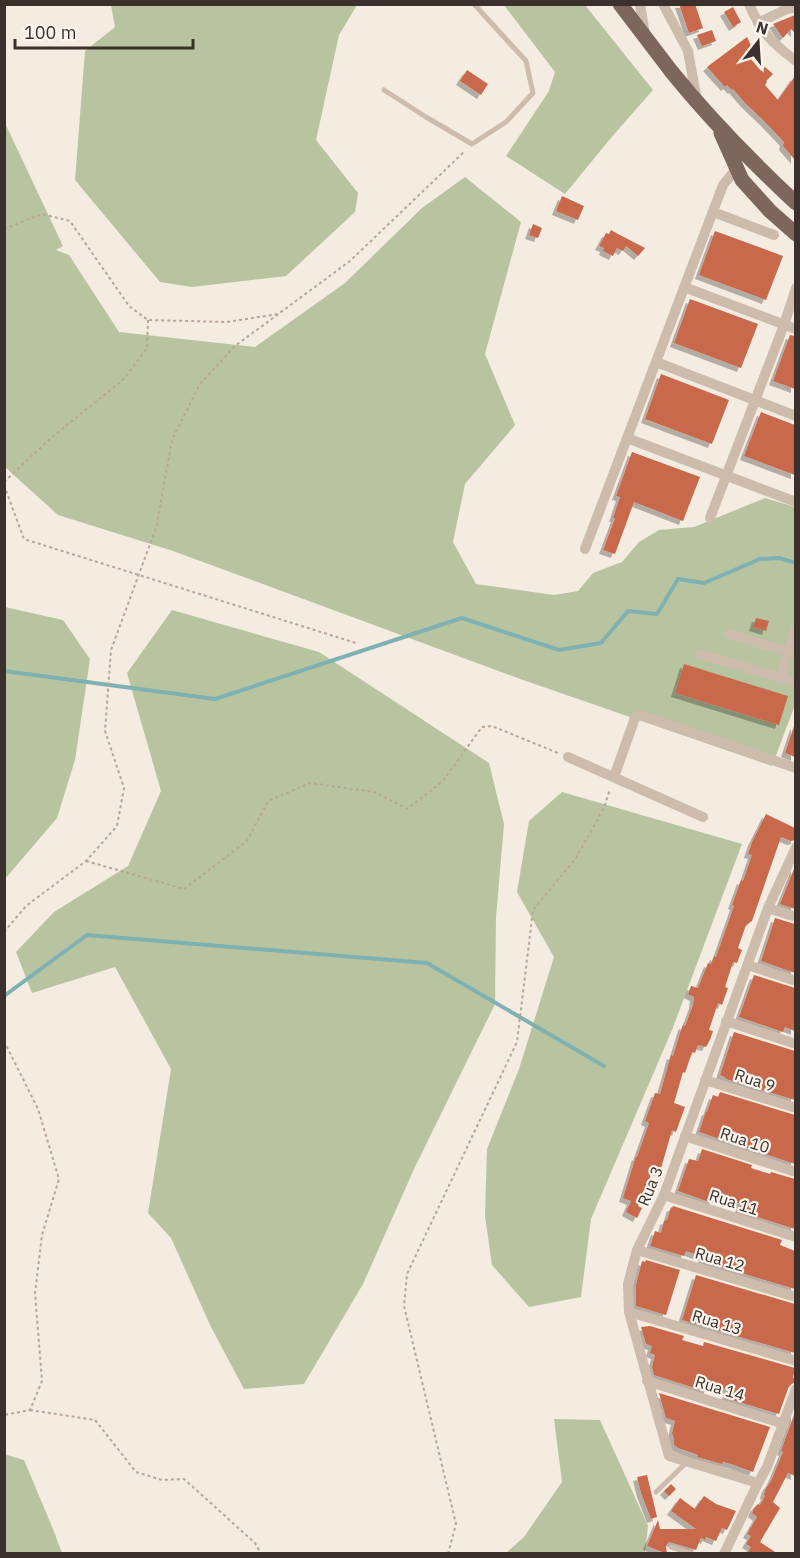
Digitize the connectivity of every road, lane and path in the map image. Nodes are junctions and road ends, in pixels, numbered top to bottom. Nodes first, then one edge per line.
1 (474, 4) edge
2 (620, 4) edge
3 (640, 4) edge
4 (663, 4) edge
5 (749, 4) edge
6 (793, 11) edge
7 (758, 23) junction
8 (646, 37) junction
9 (795, 61) edge
10 (384, 90) dead end
11 (698, 102) junction
12 (714, 120) junction
13 (472, 144) junction
14 (737, 168) junction
15 (791, 199) edge
16 (770, 211) junction
17 (713, 212) junction
18 (4, 229) edge
19 (795, 234) edge
20 (774, 235) dead end
21 (684, 287) junction
22 (795, 288) edge
23 (279, 314) junction
24 (148, 320) junction
25 (784, 325) junction
26 (795, 329) edge
27 (656, 362) junction
28 (754, 400) junction
29 (795, 416) edge
30 (627, 438) junction
31 (726, 476) junction
32 (4, 483) edge
33 (795, 502) edge
34 (710, 518) dead end
35 (585, 549) dead end
36 (139, 574) junction
37 (795, 628) edge
38 (729, 634) dead end
39 (356, 643) dead end
40 (792, 653) edge
41 (700, 654) dead end
42 (780, 678) junction
43 (795, 682) edge
44 (568, 757) joint
45 (795, 768) edge
46 (614, 777) junction
47 (703, 817) dead end
48 (795, 847) edge
49 (86, 861) junction
50 (768, 908) junction
51 (795, 917) edge
52 (4, 932) edge
53 (747, 965) junction
54 (795, 981) edge
55 (726, 1022) junction
56 (4, 1041) edge
57 (795, 1044) edge
58 (705, 1080) junction
59 (795, 1108) edge
60 (685, 1136) junction
61 (795, 1172) edge
62 (664, 1195) junction
63 (795, 1237) edge
64 (637, 1250) junction
65 (795, 1297) edge
66 (629, 1312) junction
67 (795, 1362) edge
68 (647, 1381) junction
69 (795, 1389) edge
70 (30, 1410) junction
71 (4, 1415) edge
72 (784, 1424) junction
73 (687, 1462) junction
74 (758, 1483) junction
75 (656, 1492) dead end
76 (671, 1547) dead end
77 (261, 1554) edge
78 (448, 1554) edge
79 (693, 1554) edge
80 (724, 1554) edge

1 - 13 lane
2 - 8 main road
3 - 8 street
4 - 11 street
5 - 7 street
6 - 7 street
7 - 9 street
8 - 11 main road
10 - 13 lane
11 - 12 main road
12 - 14 main road
12 - 15 main road
13 - 23 path
14 - 16 main road
14 - 17 street
15 - 16 main road
16 - 19 main road
17 - 20 street
17 - 21 street
18 - 24 path
21 - 25 street
21 - 27 street
22 - 25 street
23 - 24 path
23 - 36 path
24 - 32 path
25 - 26 street
25 - 28 street
27 - 28 street
27 - 30 street
28 - 29 street
28 - 31 street
30 - 31 street
30 - 35 street
31 - 33 street
31 - 34 street
32 - 36 path
36 - 39 path
36 - 49 path
37 - 40 street
38 - 40 street
40 - 42 street
41 - 42 street
42 - 43 street
44 - 46 street
44 - 49 path
45 - 46 street
46 - 47 street
46 - 78 path
48 - 50 street, Rua 3
49 - 52 path
50 - 51 street
50 - 53 street, Rua 3
53 - 54 street
53 - 55 street, Rua 3
55 - 57 street
55 - 58 street, Rua 3
56 - 70 path
58 - 59 street, Rua 9
58 - 60 street, Rua 3
60 - 61 street, Rua 10
60 - 62 street, Rua 3
62 - 63 street, Rua 11
62 - 64 street, Rua 3
64 - 65 street, Rua 12
64 - 66 street, Rua 3
66 - 67 street, Rua 13
66 - 68 street, Rua 3
68 - 72 street, Rua 14
68 - 73 street, Rua 3
69 - 72 street
70 - 71 path
70 - 77 path
72 - 74 street
73 - 74 street, Rua 3
73 - 75 lane
74 - 80 street
76 - 79 lane

